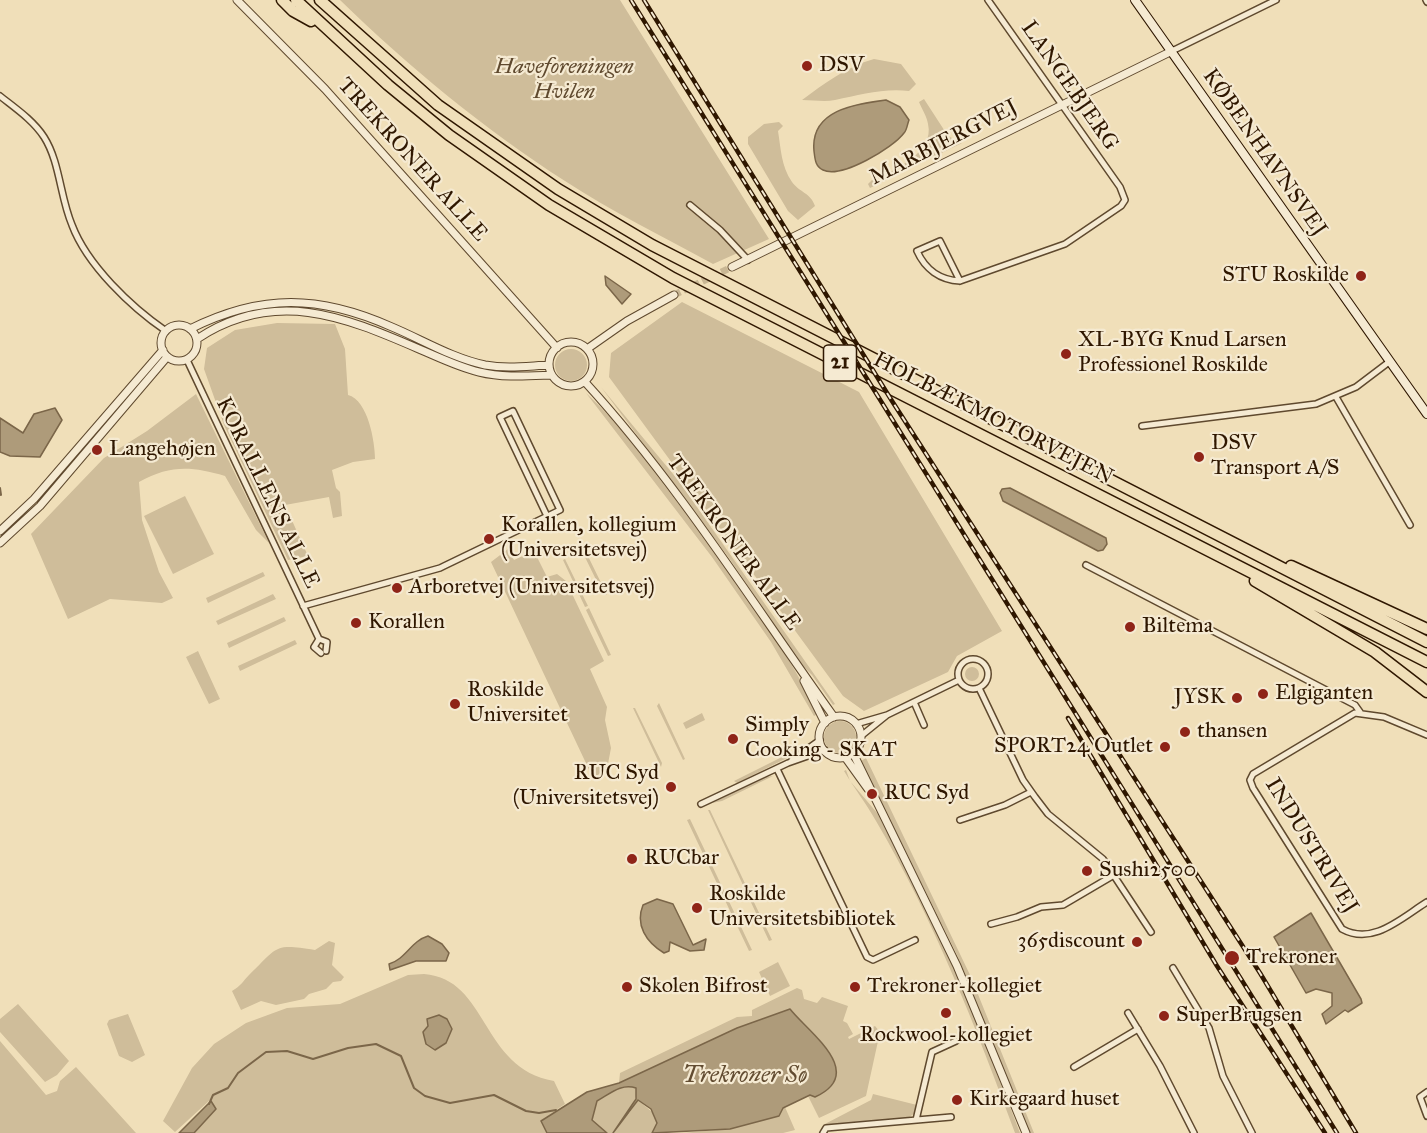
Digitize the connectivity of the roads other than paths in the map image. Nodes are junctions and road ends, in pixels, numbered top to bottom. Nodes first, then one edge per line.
1 (237, 0) edge
2 (282, 0) edge
3 (296, 0) edge
4 (320, 0) edge
5 (988, 0) edge
6 (1135, 0) edge
7 (1276, 0) edge
8 (323, 27) junction
9 (1172, 51) junction
10 (0, 96) edge
11 (1061, 104) junction
12 (690, 205) dead end
13 (748, 260) junction
14 (732, 267) tunnel mouth
15 (960, 281) junction
16 (674, 295) tunnel mouth
17 (190, 329) junction
18 (166, 331) junction
19 (197, 339) junction
20 (557, 348) junction
21 (587, 349) junction
22 (163, 350) junction
23 (167, 357) junction
24 (187, 360) junction
25 (1389, 362) junction
26 (549, 365) junction
27 (552, 375) junction
28 (585, 382) junction
29 (1336, 397) junction
30 (1427, 414) edge
31 (1142, 426) dead end
32 (547, 516) junction
33 (1410, 525) dead end
34 (0, 531) edge
35 (0, 543) edge
36 (1247, 549) junction
37 (1226, 560) junction
38 (1086, 565) dead end
39 (303, 606) junction
40 (1427, 629) edge
41 (319, 639) junction
42 (1427, 642) edge
43 (1427, 662) edge
44 (801, 673) junction
45 (959, 681) junction
46 (979, 688) junction
47 (1427, 692) edge
48 (914, 702) junction
49 (1360, 712) junction
50 (887, 715) junction
51 (834, 717) junction
52 (825, 723) junction
53 (856, 724) junction
54 (924, 725) dead end
55 (1427, 735) edge
56 (861, 736) junction
57 (820, 740) junction
58 (825, 750) junction
59 (853, 753) junction
60 (845, 757) junction
61 (788, 763) junction
62 (777, 769) junction
63 (870, 790) junction
64 (1031, 792) junction
65 (701, 804) dead end
66 (960, 820) dead end
67 (1114, 875) junction
68 (1427, 902) edge
69 (991, 924) dead end
70 (1151, 933) dead end
71 (915, 940) dead end
72 (1173, 968) dead end
73 (1128, 1013) dead end
74 (1138, 1029) junction
75 (956, 1041) dead end
76 (1074, 1067) dead end
77 (1427, 1092) edge
78 (1427, 1116) edge
79 (951, 1117) dead end
80 (916, 1120) junction
81 (823, 1133) edge
82 (1024, 1133) edge
83 (1194, 1133) edge
84 (1252, 1133) edge

1 - 20 street, TREKRONER ALLE
2 - 8 highway
3 - 8 highway, HOLBÆKMOTORVEJEN / 21
4 - 36 highway, HOLBÆKMOTORVEJEN / 21
5 - 11 street, LANGEBJERG
6 - 9 main road, KØBENHAVNSVEJ
7 - 9 street
8 - 37 highway, HOLBÆKMOTORVEJEN / 21
9 - 11 street, MARBJERGVEJ
9 - 25 main road, KØBENHAVNSVEJ
10 - 18 street
11 - 13 street, MARBJERGVEJ
11 - 15 street, LANGEBJERG
12 - 13 street
13 - 14 street, MARBJERGVEJ
15 - 15 street
16 - 21 street
17 - 18 street
17 - 19 street
17 - 26 street
18 - 22 street
19 - 24 street
19 - 27 street
20 - 21 street
20 - 26 street
21 - 28 street
22 - 23 street
22 - 34 street
23 - 24 street
23 - 35 street
24 - 39 street, KORALLENS ALLE
25 - 29 street
25 - 30 main road, KØBENHAVNSVEJ
26 - 27 street
27 - 28 street
28 - 44 street, TREKRONER ALLE
29 - 31 street
29 - 33 street
32 - 32 street
32 - 39 street
36 - 40 highway
36 - 42 highway, HOLBÆKMOTORVEJEN / 21
37 - 43 highway, HOLBÆKMOTORVEJEN / 21
37 - 47 highway
38 - 49 street
39 - 41 street, KORALLENS ALLE
41 - 41 street, KORALLENS ALLE
44 - 51 street, TREKRONER ALLE
44 - 52 street, TREKRONER ALLE
45 - 46 street
45 - 46 street
45 - 48 street
46 - 64 street
48 - 50 street
48 - 54 street
49 - 55 street
49 - 68 street, INDUSTRIVEJ
50 - 53 street
50 - 56 street
51 - 52 street
51 - 53 street
52 - 57 street
53 - 56 street
56 - 59 street
57 - 58 street
57 - 61 street
58 - 60 street
58 - 61 street
59 - 60 street
59 - 63 street
60 - 63 street
61 - 62 street
62 - 65 street
62 - 71 street
63 - 82 street
64 - 66 street
64 - 67 street
67 - 69 street
67 - 70 street
72 - 84 street
73 - 74 street
74 - 76 street
74 - 83 street
75 - 80 street
77 - 78 street
79 - 80 street
80 - 81 street

